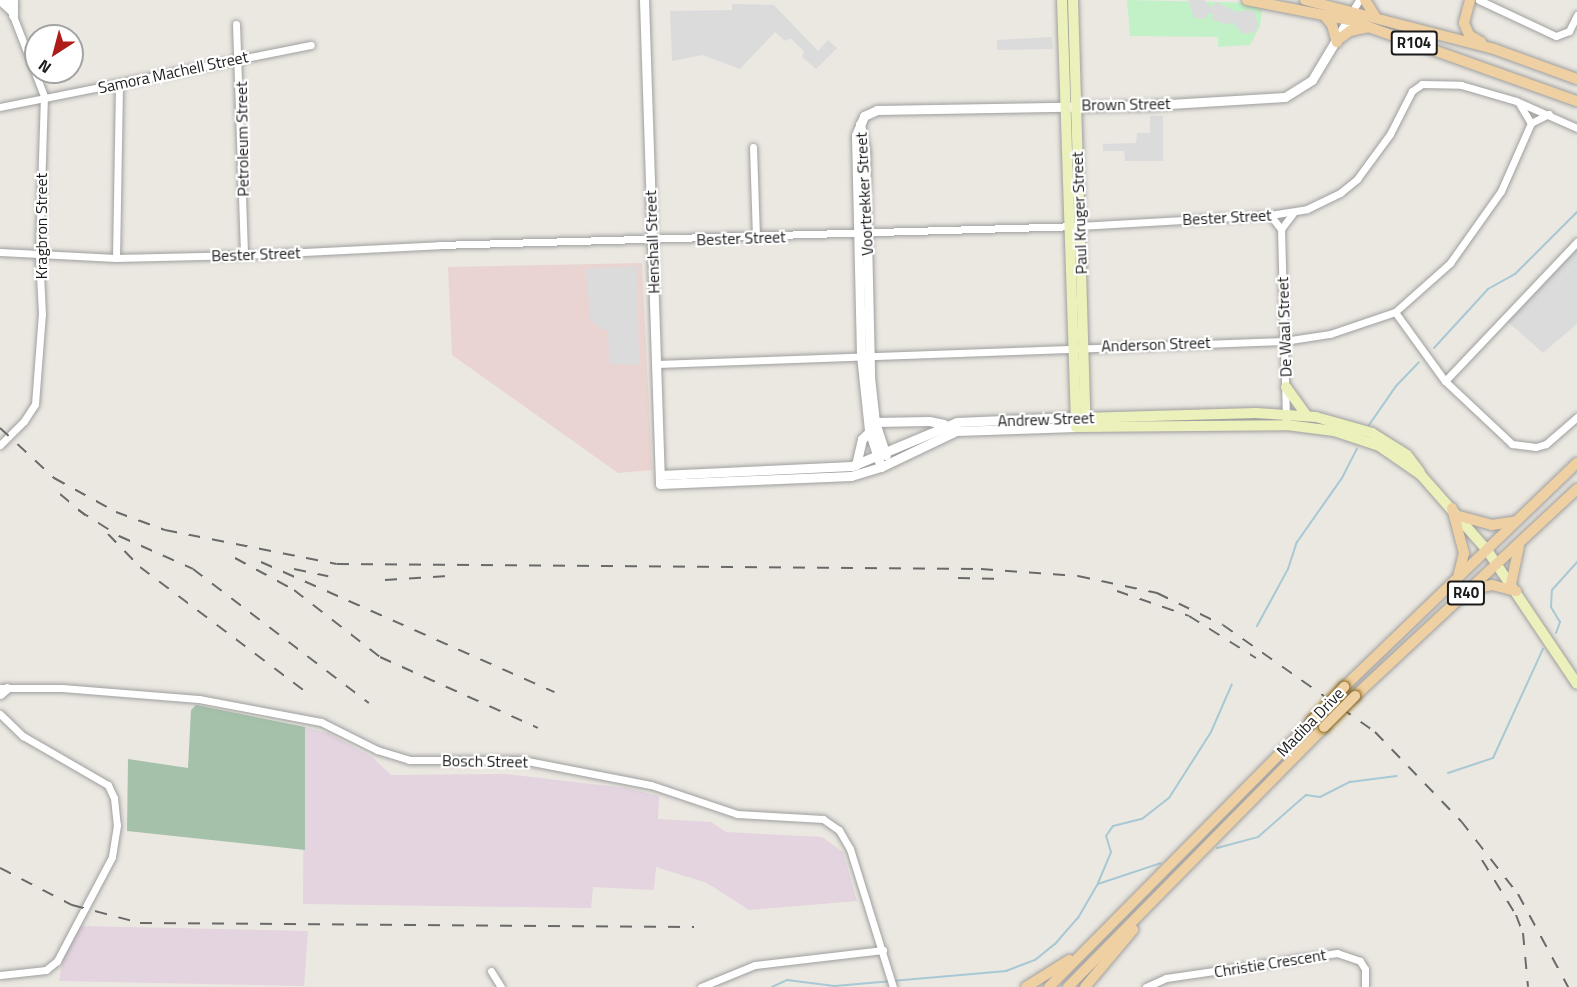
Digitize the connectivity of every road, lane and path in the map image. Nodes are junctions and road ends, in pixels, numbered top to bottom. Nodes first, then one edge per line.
1 (0, 0) edge
2 (7, 0) edge
3 (644, 0) edge
4 (1062, 0) edge
5 (1073, 0) edge
6 (1247, 0) edge
7 (1305, 0) edge
8 (1346, 0) edge
9 (1365, 0) edge
10 (1470, 0) edge
11 (1479, 0) edge
12 (12, 8) edge
13 (1326, 10) junction
14 (1354, 10) edge
15 (1577, 15) edge
16 (1375, 16) junction
17 (237, 24) dead end
18 (1369, 27) junction
19 (1338, 40) junction
20 (311, 45) dead end
21 (1494, 50) junction
22 (240, 57) junction
23 (1577, 79) edge
24 (119, 84) junction
25 (44, 96) junction
26 (1516, 101) junction
27 (1577, 101) edge
28 (1070, 105) junction
29 (0, 107) edge
30 (1549, 114) junction
31 (1531, 123) junction
32 (860, 124) joint
33 (1577, 128) edge
34 (753, 147) dead end
35 (1293, 213) junction
36 (1270, 215) junction
37 (1074, 226) junction
38 (1281, 229) junction
39 (864, 234) junction
40 (756, 237) junction
41 (652, 241) junction
42 (1577, 242) edge
43 (0, 252) edge
44 (39, 254) junction
45 (244, 255) junction
46 (116, 258) junction
47 (1395, 312) junction
48 (1284, 340) junction
49 (1078, 346) junction
50 (865, 355) junction
51 (657, 364) junction
52 (1445, 381) junction
53 (1286, 387) junction
54 (1307, 416) junction
55 (1577, 417) edge
56 (1286, 419) junction
57 (875, 422) junction
58 (1080, 422) junction
59 (944, 424) junction
60 (869, 432) junction
61 (0, 445) edge
62 (881, 454) junction
63 (1577, 463) edge
64 (856, 465) junction
65 (885, 465) junction
66 (1421, 474) junction
67 (661, 480) junction
68 (1577, 489) edge
69 (1455, 512) junction
70 (1517, 521) junction
71 (1520, 544) junction
72 (1487, 550) junction
73 (1497, 565) junction
74 (1458, 577) junction
75 (1514, 587) junction
76 (1470, 590) junction
77 (1577, 684) edge
78 (2, 690) edge
79 (0, 713) edge
80 (1180, 875) junction
81 (1094, 941) junction
82 (883, 950) junction
83 (491, 971) dead end
84 (0, 975) edge
85 (501, 987) edge
86 (701, 987) edge
87 (893, 987) edge
88 (1026, 987) edge
89 (1049, 987) edge
90 (1068, 987) edge
91 (1085, 987) edge
92 (1146, 987) edge
93 (1365, 987) edge

1 - 12 street
2 - 12 street, Kragbron Street
3 - 41 street, Henshall Street
4 - 28 main road, Paul Kruger Street
5 - 28 main road, Paul Kruger Street
6 - 13 main road, R104
7 - 13 main road, R104
8 - 13 main road
9 - 16 main road
10 - 21 main road
11 - 15 street
12 - 25 street, Kragbron Street
13 - 14 main road, R104
13 - 19 main road
14 - 16 main road, R104
14 - 18 main road, R104
14 - 19 street, Brown Street
16 - 21 main road, R104
17 - 22 street, Petroleum Street
18 - 19 main road
18 - 27 main road, R104
19 - 28 street, Brown Street
20 - 22 street, Samora Machell Street
21 - 23 main road, R104
22 - 24 street, Samora Machell Street
22 - 45 street, Petroleum Street
24 - 25 street, Samora Machell Street
24 - 46 street
25 - 29 street, Samora Machell Street
25 - 44 street, Kragbron Street
26 - 30 street
26 - 31 street
26 - 35 street, Bester Street
28 - 32 street, Brown Street
28 - 37 main road, Paul Kruger Street
30 - 31 street
30 - 33 street
31 - 47 street, Anderson Street
32 - 39 street, Voortrekker Street
34 - 40 street
35 - 36 street, Bester Street
35 - 38 street
36 - 37 street, Bester Street
36 - 38 street
37 - 39 street, Bester Street
37 - 49 main road, Paul Kruger Street
38 - 48 street, De Waal Street
39 - 40 street, Bester Street
39 - 50 street, Voortrekker Street
40 - 41 street, Bester Street
41 - 45 street, Bester Street
41 - 51 street, Henshall Street
42 - 52 street
43 - 44 street, Bester Street
44 - 46 street, Bester Street
44 - 61 street, Kragbron Street
45 - 46 street, Bester Street
47 - 48 street, Anderson Street
47 - 52 street
48 - 49 street, Anderson Street
48 - 53 street, De Waal Street
49 - 50 street, Anderson Street
49 - 58 main road, Paul Kruger Street
50 - 51 street, Anderson Street
50 - 57 street, Voortrekker Street
50 - 60 street, Voortrekker Street
51 - 67 street, Henshall Street
52 - 55 street
53 - 54 main road
53 - 56 street, De Waal Street
54 - 56 main road, Andrew Street
54 - 66 main road, Andrew Street
56 - 58 main road, Andrew Street
56 - 66 main road, Andrew Street
57 - 59 street
57 - 62 street, Voortrekker Street
58 - 59 street, Andrew Street
58 - 65 street, Andrew Street
59 - 62 street, Andrew Street
60 - 62 street, Voortrekker Street
60 - 64 street
62 - 64 street, Andrew Street
62 - 65 street, Voortrekker Street
63 - 70 main road, Madiba Drive / R40
64 - 67 street, Andrew Street
65 - 67 street, Andrew Street
66 - 69 main road, Andrew Street
68 - 71 main road, Madiba Drive / R40
69 - 70 main road
69 - 72 main road, Andrew Street
69 - 74 main road
70 - 72 main road, Madiba Drive / R40
71 - 73 main road, Madiba Drive / R40
71 - 75 main road
72 - 73 main road, Andrew Street
72 - 74 main road, Madiba Drive / R40
73 - 75 main road, Andrew Street
73 - 76 main road, Madiba Drive / R40
74 - 81 main road, Madiba Drive / R40, bridge
75 - 76 main road
75 - 77 main road, Andrew Street
76 - 80 main road, Madiba Drive / R40, bridge
78 - 82 street, Bosch Street
79 - 84 street
80 - 90 main road, Madiba Drive / R40
80 - 91 main road
81 - 88 main road
81 - 89 main road, Madiba Drive / R40
82 - 86 street
82 - 87 street, Bosch Street
83 - 85 street
92 - 93 street, Christie Crescent

